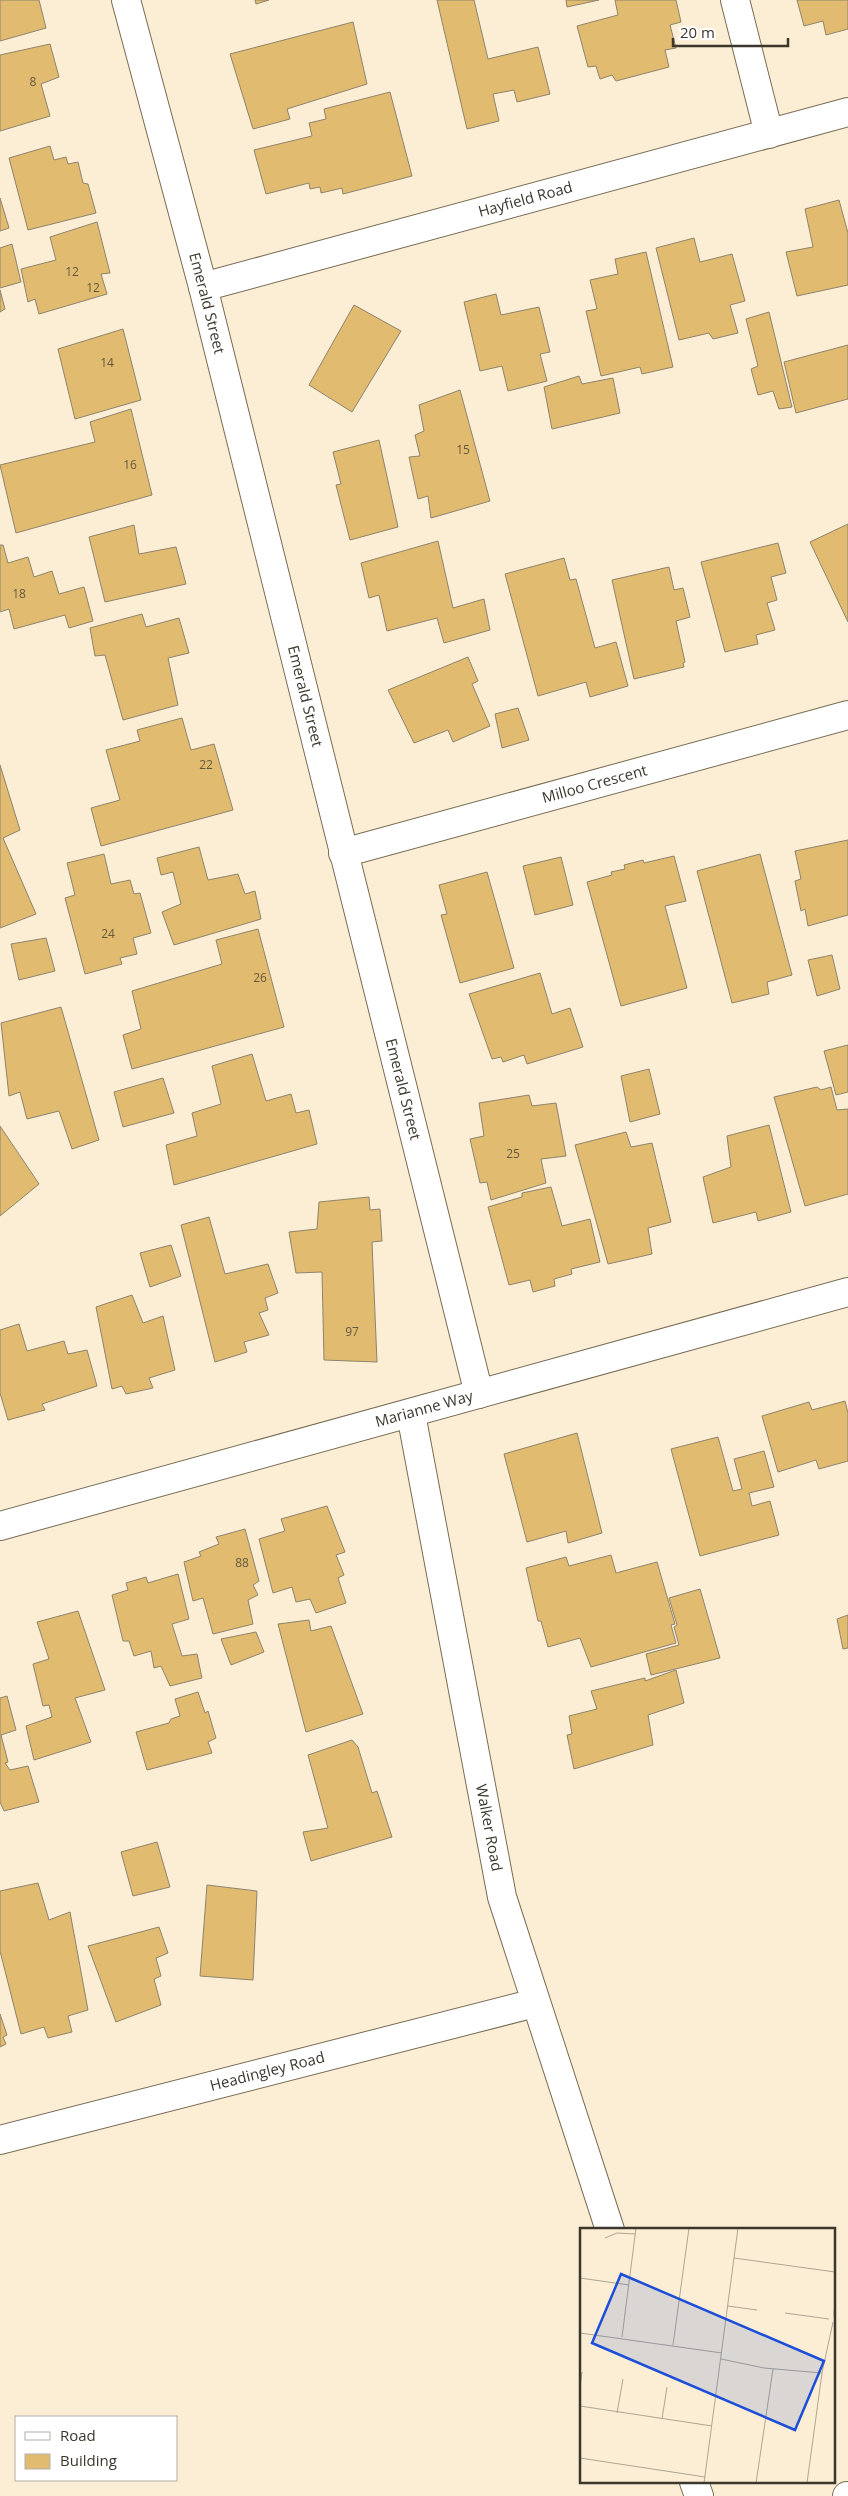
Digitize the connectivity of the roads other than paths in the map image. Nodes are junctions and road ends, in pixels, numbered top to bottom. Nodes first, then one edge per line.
1 (126, 0) edge
2 (735, 0) edge
3 (848, 112) edge
4 (769, 134) junction
5 (203, 287) junction
6 (848, 715) edge
7 (343, 853) junction
8 (848, 1292) edge
9 (479, 1394) junction
10 (411, 1414) junction
11 (0, 1526) edge
12 (535, 2003) junction
13 (0, 2140) edge
14 (609, 2228) edge
15 (695, 2484) edge
16 (699, 2496) edge

1 - 5 street, Emerald Street
2 - 4 street
3 - 4 street, Hayfield Road
4 - 5 street, Hayfield Road
5 - 7 street, Emerald Street
6 - 7 street, Milloo Crescent
7 - 9 street, Emerald Street
8 - 9 street, Marianne Way
9 - 10 street, Marianne Way
10 - 11 street, Marianne Way
10 - 12 street, Walker Road
12 - 13 street, Headingley Road
12 - 14 street, Walker Road
15 - 16 street

